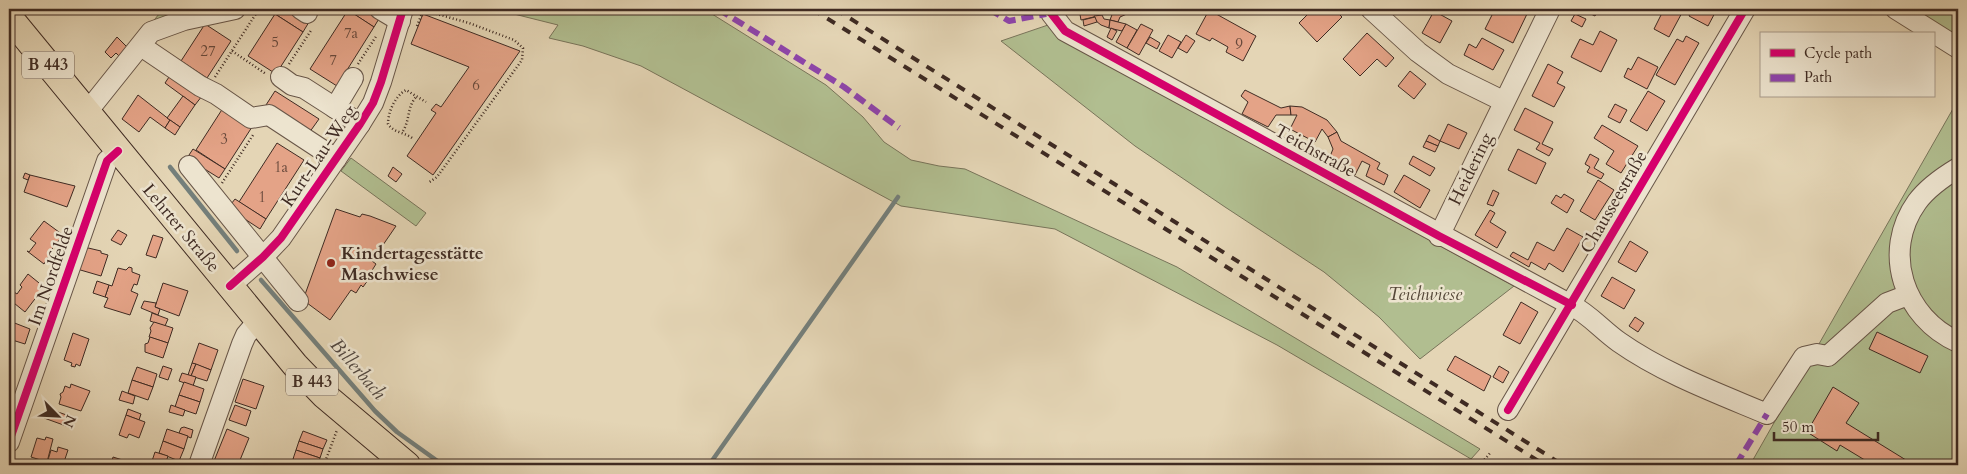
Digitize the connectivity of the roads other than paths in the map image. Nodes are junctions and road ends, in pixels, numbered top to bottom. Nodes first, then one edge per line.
1 (234, 9) edge
2 (1371, 9) edge
3 (1550, 9) edge
4 (1745, 9) edge
5 (1896, 9) edge
6 (1051, 11) edge
7 (393, 13) edge
8 (12, 29) edge
9 (1933, 32) edge
10 (1934, 33) edge
11 (146, 39) junction
12 (1958, 48) edge
13 (276, 77) road end
14 (353, 78) road end
15 (1503, 102) junction
16 (335, 108) junction
17 (87, 112) junction
18 (360, 124) junction
19 (118, 151) junction
20 (336, 159) junction
21 (189, 166) dead end
22 (1958, 168) edge
23 (1439, 236) junction
24 (263, 257) junction
25 (230, 286) junction
26 (1908, 295) junction
27 (298, 301) dead end
28 (1572, 305) junction
29 (258, 321) junction
30 (1958, 342) edge
31 (1508, 410) dead end
32 (9, 442) edge
33 (199, 465) edge
34 (407, 465) edge

1 - 11 street
2 - 15 street
3 - 15 street, Heidering
4 - 28 street, Chausseestraße
5 - 9 street
6 - 23 street, Teichstraße
7 - 18 street, Kurt-Lau-Weg
8 - 17 main road, Lehrter Straße / B 443
10 - 12 street
11 - 17 street
11 - 20 street
13 - 16 street
14 - 16 street
15 - 23 street, Heidering
16 - 18 street
17 - 19 main road, Lehrter Straße / B 443
18 - 20 street, Kurt-Lau-Weg
19 - 25 main road, Lehrter Straße / B 443
19 - 32 street, Im Nordfelde
20 - 24 street, Kurt-Lau-Weg
21 - 24 street
22 - 26 street
23 - 28 street, Teichstraße
24 - 25 street, Kurt-Lau-Weg
24 - 27 street
25 - 29 main road, Lehrter Straße / B 443
26 - 28 street, Teichstraße
26 - 30 street
28 - 31 street, Chausseestraße
29 - 33 street
29 - 34 main road, Lehrter Straße / B 443

